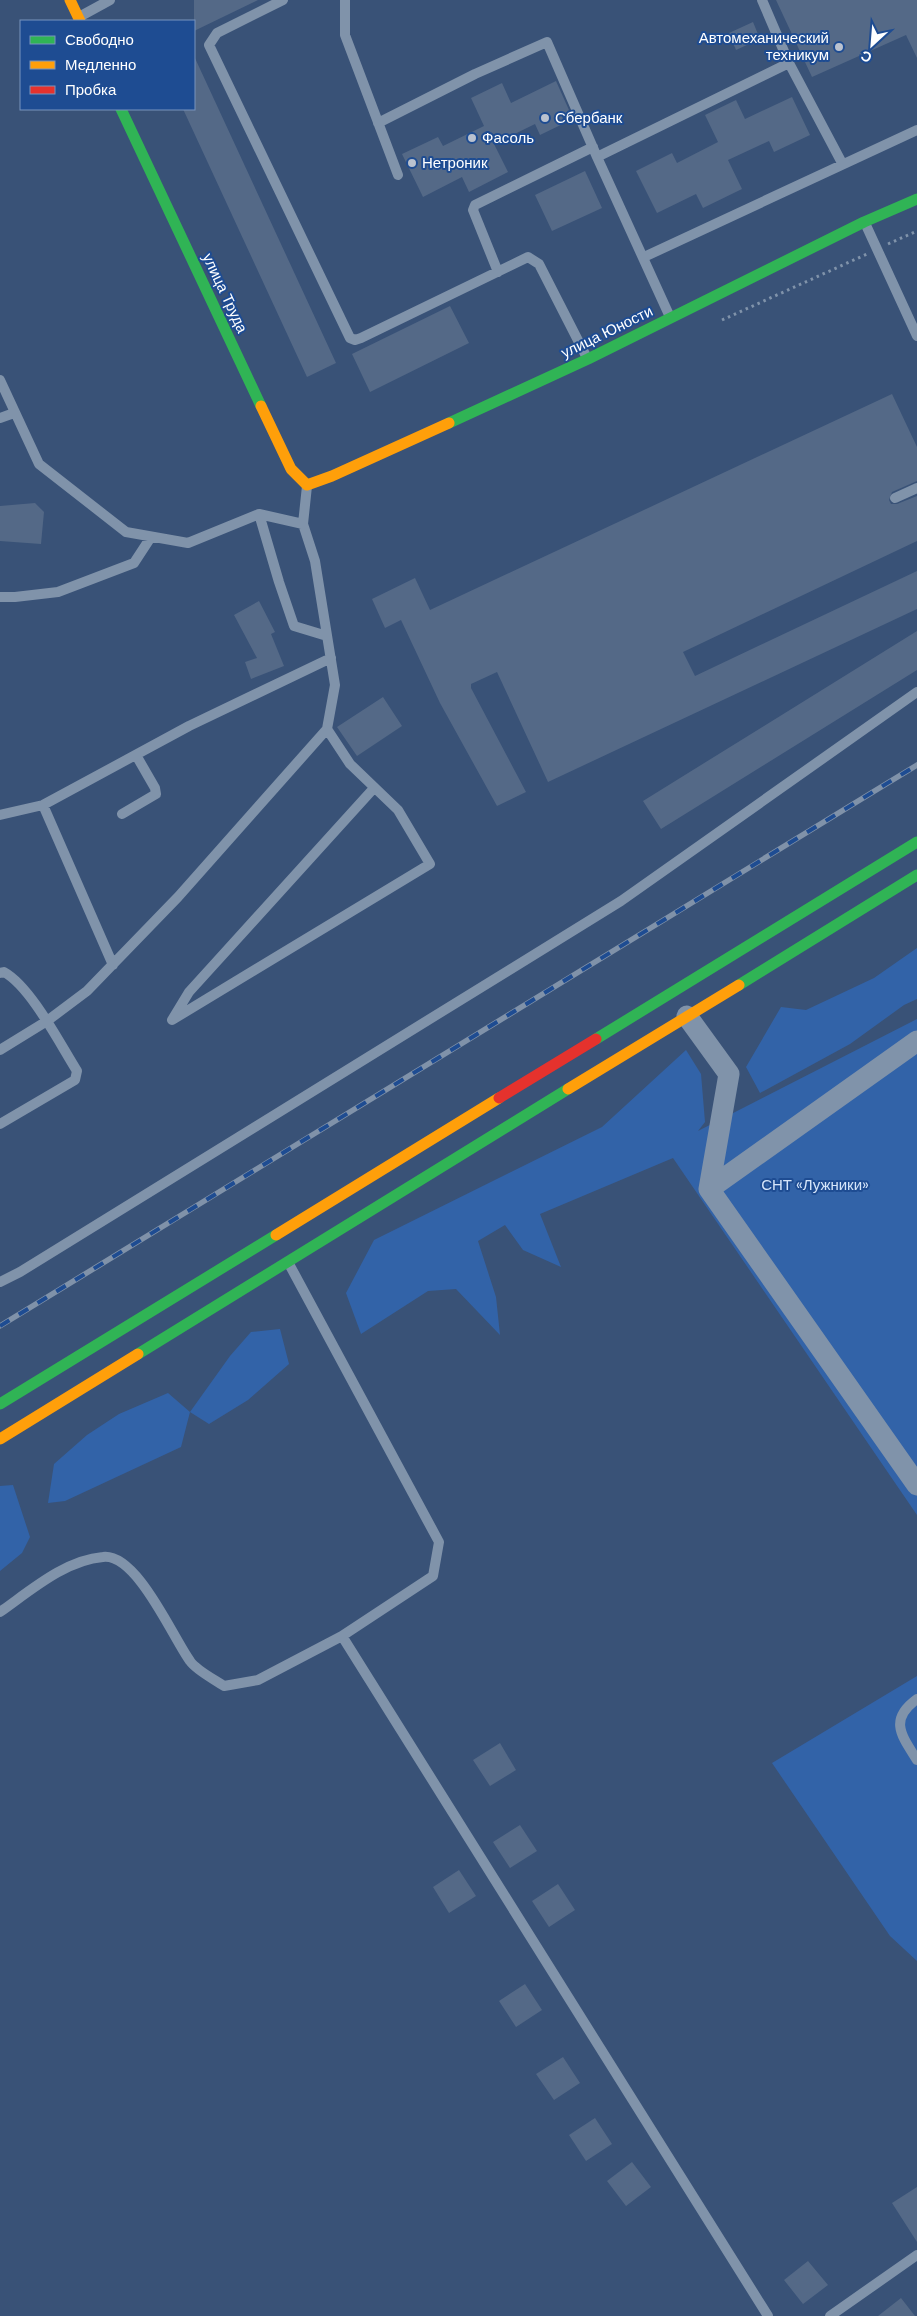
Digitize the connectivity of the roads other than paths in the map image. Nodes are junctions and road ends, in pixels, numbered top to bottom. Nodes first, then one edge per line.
1 (70, 0) edge
2 (110, 0) edge
3 (283, 0) edge
4 (345, 0) edge
5 (762, 0) edge
6 (79, 19) edge
7 (789, 63) junction
8 (121, 110) edge
9 (378, 123) junction
10 (917, 130) edge
11 (595, 152) junction
12 (842, 163) junction
13 (398, 175) dead end
14 (917, 199) edge
15 (864, 222) junction
16 (644, 257) junction
17 (498, 272) junction
18 (670, 318) junction
19 (917, 336) edge
20 (588, 359) junction
21 (0, 380) edge
22 (14, 413) junction
23 (0, 418) edge
24 (307, 485) junction
25 (917, 488) edge
26 (895, 498) dead end
27 (259, 514) junction
28 (303, 524) junction
29 (151, 537) junction
30 (0, 597) edge
31 (327, 636) junction
32 (330, 658) junction
33 (917, 692) edge
34 (327, 729) junction
35 (136, 755) junction
36 (374, 788) junction
37 (43, 805) junction
38 (122, 814) dead end
39 (0, 815) edge
40 (917, 842) edge
41 (917, 875) edge
42 (113, 965) junction
43 (0, 973) edge
44 (687, 1016) junction
45 (47, 1021) junction
46 (917, 1041) edge
47 (0, 1050) edge
48 (0, 1124) edge
49 (709, 1189) junction
50 (288, 1262) junction
51 (0, 1282) edge
52 (0, 1404) edge
53 (0, 1439) edge
54 (917, 1485) edge
55 (0, 1612) edge
56 (342, 1636) junction
57 (917, 1699) edge
58 (917, 1760) edge
59 (917, 2256) edge
60 (768, 2316) edge
61 (830, 2316) edge

1 - 6 main road
2 - 6 lane
3 - 17 lane
4 - 9 lane
5 - 7 lane
7 - 11 lane
7 - 12 lane
8 - 24 main road, улица Труда
9 - 11 lane
9 - 13 lane
10 - 12 lane
11 - 16 lane
11 - 17 lane
12 - 16 lane
14 - 15 main road, улица Юности
15 - 18 main road, улица Юности
15 - 19 lane
16 - 18 lane
17 - 20 lane
18 - 20 main road, улица Юности
20 - 24 main road, улица Юности
21 - 22 lane
22 - 23 lane
22 - 29 lane
24 - 28 lane
25 - 26 lane
27 - 28 lane
27 - 29 lane
27 - 31 lane
28 - 31 lane
29 - 30 lane
31 - 32 lane
32 - 34 lane
32 - 35 lane
33 - 51 lane
34 - 36 lane
34 - 42 lane
35 - 37 lane
35 - 38 lane
36 - 36 lane
37 - 39 lane
37 - 42 lane
40 - 52 main road
41 - 44 main road
42 - 45 lane
43 - 45 lane
44 - 49 street
44 - 50 main road
45 - 47 lane
45 - 48 lane
46 - 49 street
49 - 54 street
50 - 53 main road
50 - 56 lane
55 - 56 lane
56 - 60 lane
57 - 58 lane
59 - 61 lane

